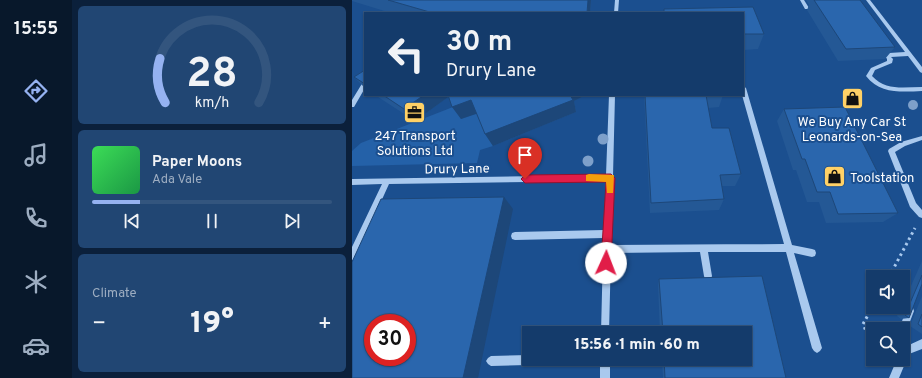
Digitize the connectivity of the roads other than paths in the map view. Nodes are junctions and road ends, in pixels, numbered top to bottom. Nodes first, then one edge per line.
1 (617, 0) edge
2 (802, 0) edge
3 (868, 0) edge
4 (807, 8) dead end
5 (616, 12) edge
6 (881, 46) edge
7 (909, 54) junction
8 (887, 55) junction
9 (922, 71) edge
10 (364, 85) edge
11 (922, 89) edge
12 (744, 92) edge
13 (612, 96) edge
14 (352, 105) edge
15 (922, 138) edge
16 (611, 178) junction
17 (387, 181) junction
18 (352, 182) edge
19 (922, 215) edge
20 (607, 234) junction
21 (515, 236) dead end
22 (703, 248) junction
23 (788, 248) junction
24 (606, 249) junction
25 (812, 253) dead end
26 (352, 256) edge
27 (708, 276) edge
28 (914, 302) edge
29 (906, 322) edge
30 (605, 326) edge
31 (922, 344) edge
32 (817, 348) dead end
33 (910, 352) edge
34 (522, 360) edge
35 (491, 361) dead end
36 (605, 366) edge
37 (605, 378) edge

1 - 5 street
2 - 4 street
3 - 7 street
6 - 8 street
7 - 8 street
7 - 9 street
8 - 11 street
10 - 14 street
12 - 23 street
13 - 16 street
15 - 19 street
16 - 17 street, Drury Lane
16 - 20 street
17 - 18 street, Drury Lane
17 - 26 street
20 - 21 street
20 - 24 street
22 - 23 street
22 - 24 street
22 - 27 street
23 - 25 street
23 - 32 street
24 - 30 street
28 - 29 street
31 - 33 street
34 - 35 street
36 - 37 street

